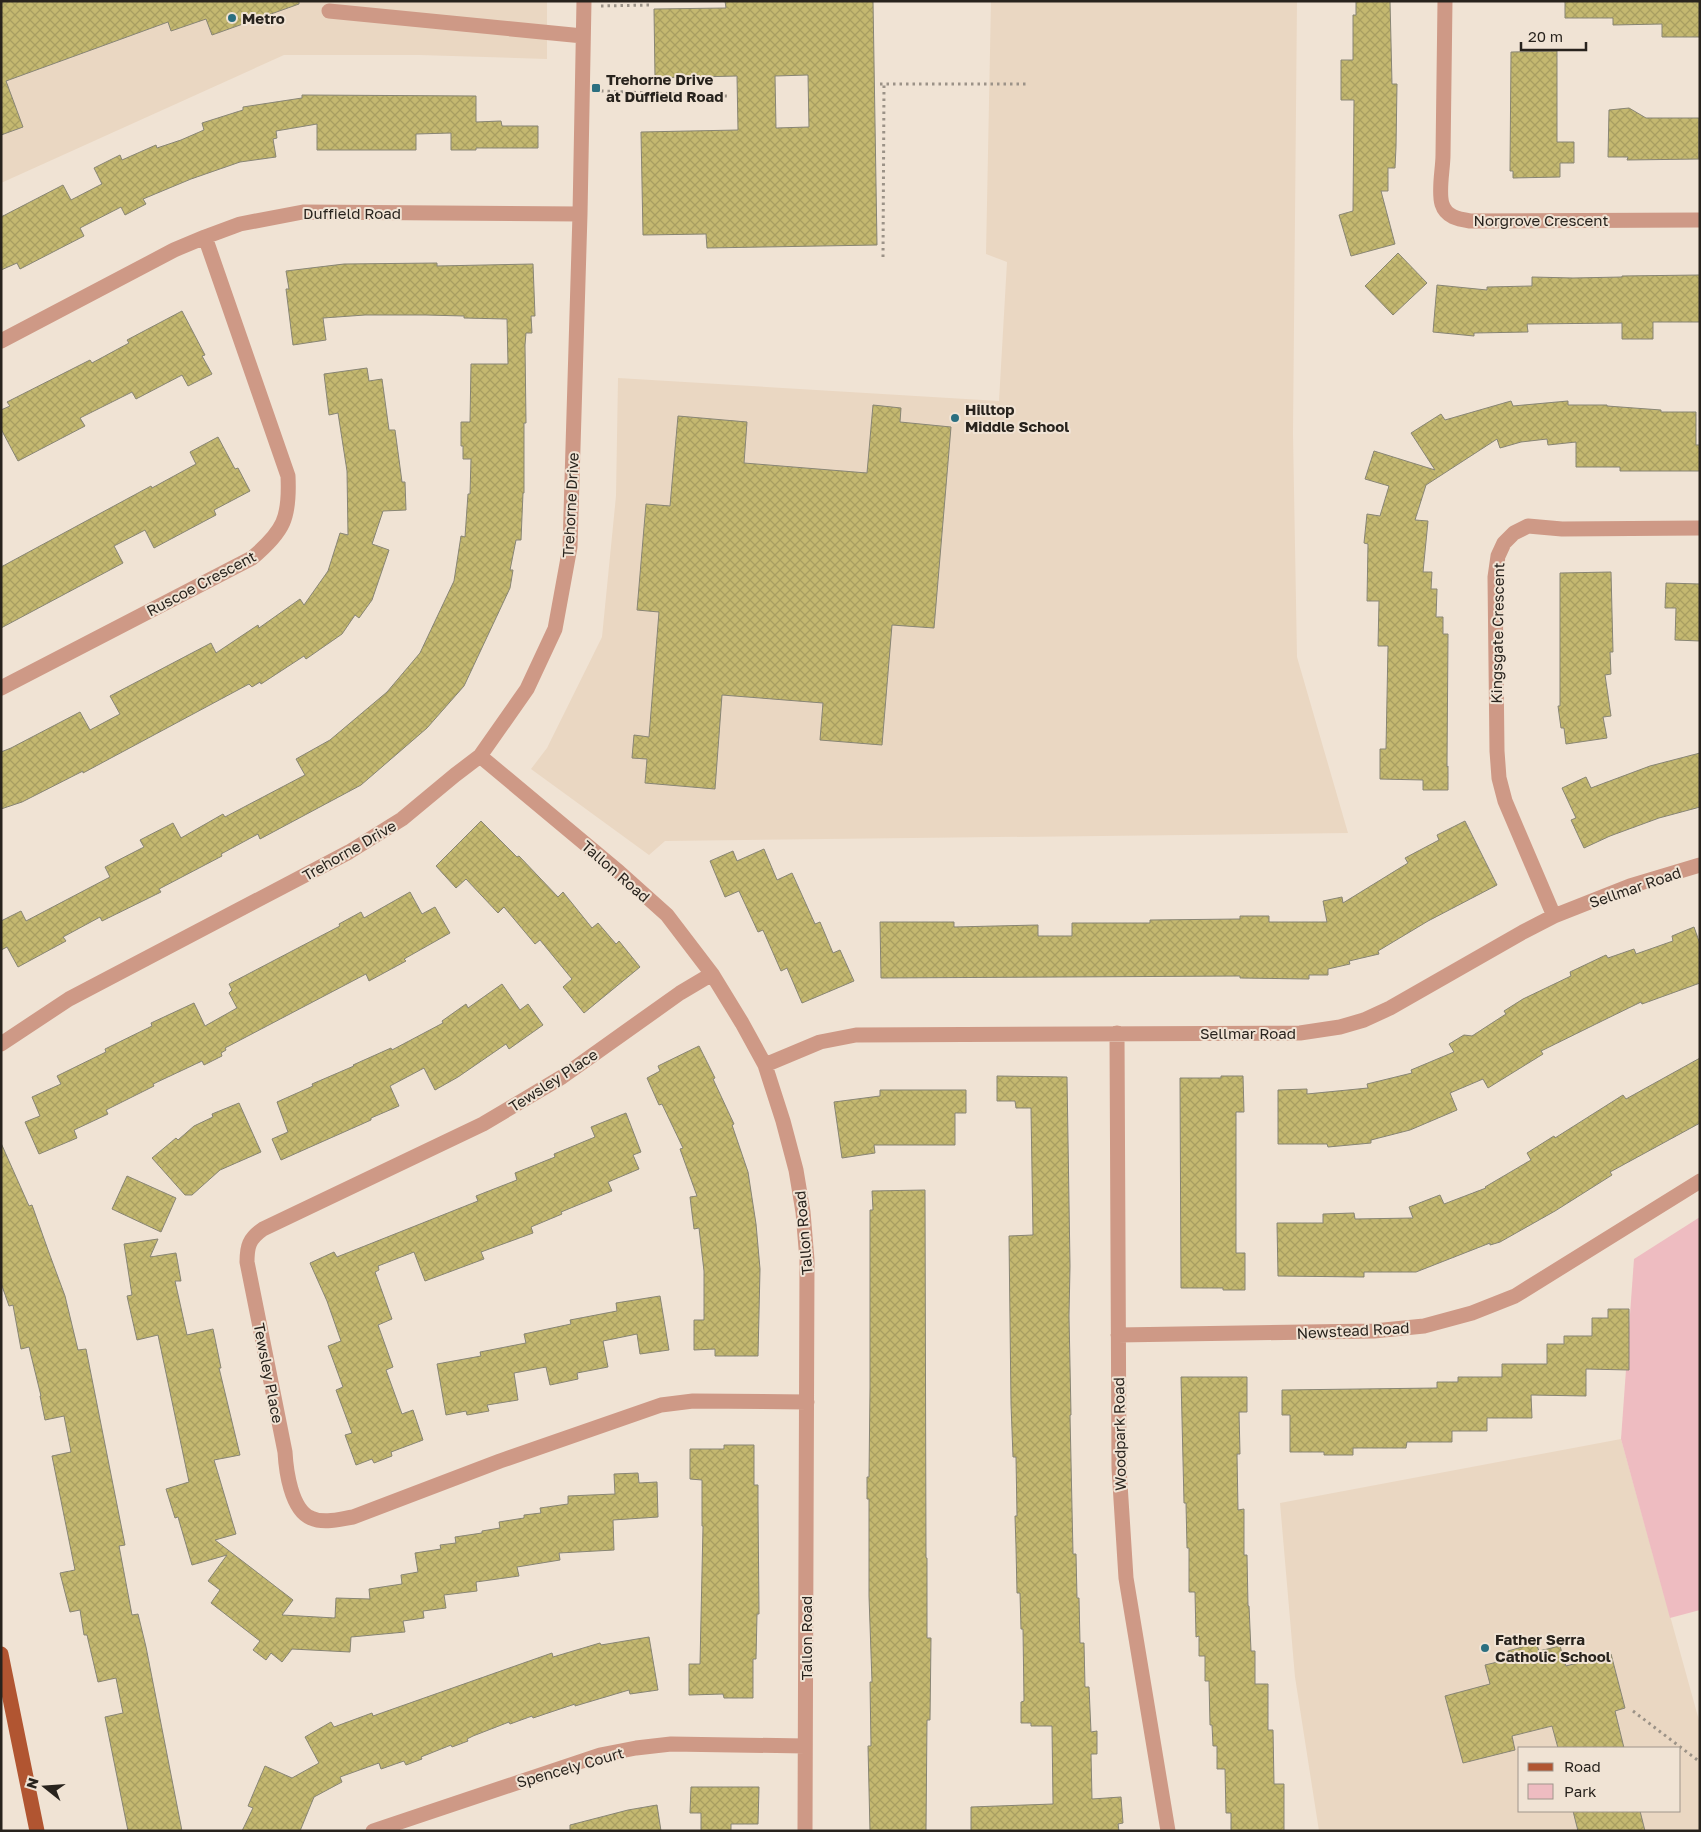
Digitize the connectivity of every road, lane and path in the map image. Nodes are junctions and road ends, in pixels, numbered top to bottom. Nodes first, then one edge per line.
1 (1444, 1) edge
2 (584, 4) edge
3 (650, 5) dead end
4 (329, 11) dead end
5 (583, 36) junction
6 (1028, 84) dead end
7 (583, 91) junction
8 (728, 96) dead end
9 (580, 214) junction
10 (1700, 220) edge
11 (205, 237) junction
12 (883, 257) dead end
13 (1, 340) edge
14 (1700, 528) edge
15 (1, 688) edge
16 (480, 756) junction
17 (1700, 865) edge
18 (1554, 916) junction
19 (712, 974) junction
20 (1117, 1033) junction
21 (1, 1044) edge
22 (765, 1065) junction
23 (1700, 1181) edge
24 (1118, 1335) junction
25 (807, 1402) junction
26 (1, 1654) edge
27 (1633, 1711) dead end
28 (805, 1746) junction
29 (1680, 1747) edge
30 (1681, 1748) edge
31 (1700, 1762) edge
32 (37, 1831) edge
33 (373, 1831) edge
34 (805, 1831) edge
35 (1168, 1831) edge

1 - 10 street, Norgrove Crescent
2 - 3 path
2 - 5 street, Trehorne Drive
4 - 5 street
5 - 7 street, Trehorne Drive
6 - 12 path
7 - 8 path
7 - 9 street, Trehorne Drive
9 - 11 street, Duffield Road
9 - 16 street, Trehorne Drive
11 - 13 street, Duffield Road
11 - 15 street, Ruscoe Crescent
14 - 18 street, Kingsgate Crescent
16 - 19 street, Tallon Road
16 - 21 street, Trehorne Drive
17 - 18 street, Sellmar Road
18 - 20 street, Sellmar Road
19 - 22 street, Tallon Road
19 - 25 street, Tewsley Place
20 - 22 street, Sellmar Road
20 - 24 street, Woodpark Road
22 - 25 street, Tallon Road
23 - 24 street, Newstead Road
24 - 35 street, Woodpark Road
25 - 28 street, Tallon Road
26 - 32 main road
27 - 29 path
28 - 33 street, Spencely Court
28 - 34 street, Tallon Road
30 - 31 path

